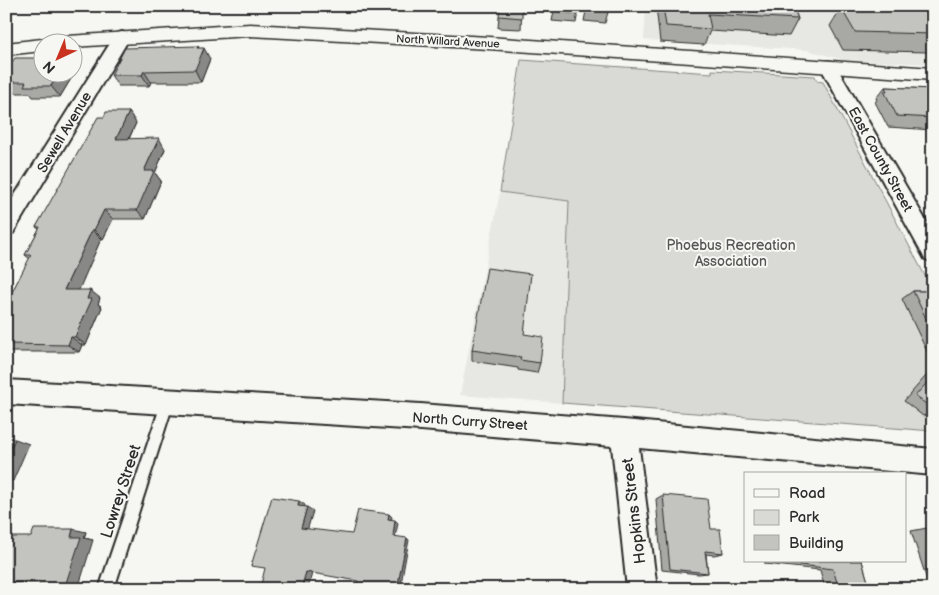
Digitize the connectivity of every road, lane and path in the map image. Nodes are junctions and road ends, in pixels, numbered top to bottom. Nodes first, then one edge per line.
1 (122, 37) junction
2 (82, 41) edge
3 (32, 46) edge
4 (6, 49) edge
5 (828, 66) junction
6 (933, 74) edge
7 (6, 227) edge
8 (933, 253) edge
9 (6, 392) edge
10 (166, 404) junction
11 (624, 433) junction
12 (933, 462) edge
13 (106, 589) edge
14 (642, 589) edge

1 - 2 street, North Willard Avenue
1 - 5 street, North Willard Avenue
1 - 7 street, Sewell Avenue
3 - 4 street
5 - 6 street, North Willard Avenue
5 - 8 street, East County Street
9 - 10 street, North Curry Street
10 - 11 street, North Curry Street
10 - 13 lane, Lowrey Street
11 - 12 street, North Curry Street
11 - 14 street, Hopkins Street

